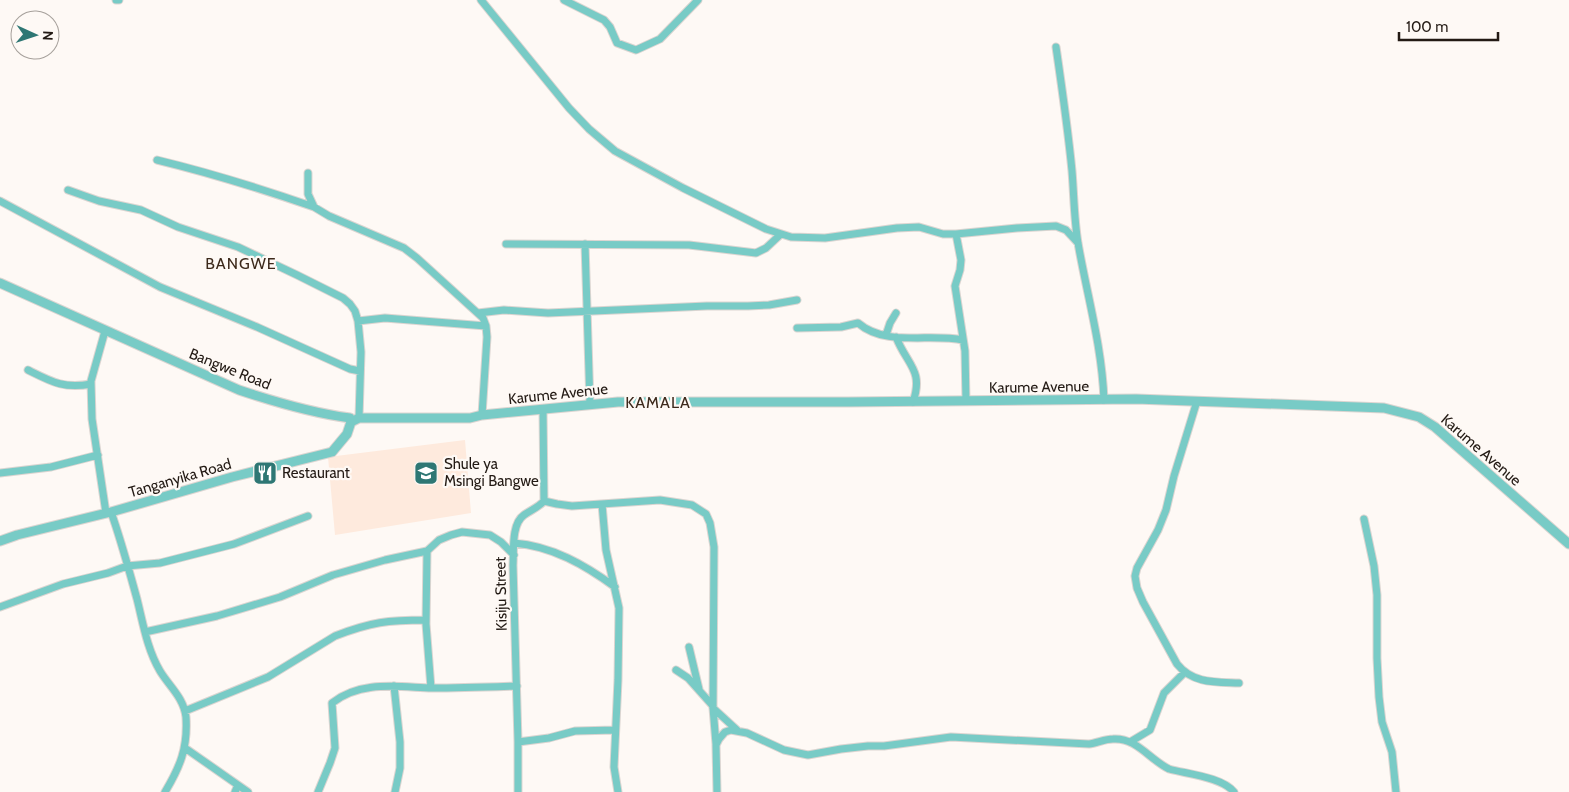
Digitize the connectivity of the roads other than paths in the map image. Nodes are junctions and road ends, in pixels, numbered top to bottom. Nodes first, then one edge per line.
1 (481, 0) edge
2 (564, 0) edge
3 (698, 0) edge
4 (1056, 46) dead end
5 (157, 160) dead end
6 (308, 173) dead end
7 (68, 190) dead end
8 (0, 201) edge
9 (314, 207) junction
10 (781, 234) junction
11 (956, 234) junction
12 (1078, 243) junction
13 (506, 244) dead end
14 (585, 244) junction
15 (0, 283) edge
16 (797, 300) dead end
17 (587, 310) junction
18 (478, 313) junction
19 (896, 313) dead end
20 (358, 322) junction
21 (486, 326) junction
22 (798, 328) dead end
23 (105, 331) junction
24 (886, 335) junction
25 (896, 337) junction
26 (963, 340) junction
27 (28, 370) dead end
28 (360, 371) junction
29 (91, 384) junction
30 (1104, 400) junction
31 (966, 401) junction
32 (1197, 401) junction
33 (913, 402) junction
34 (590, 404) junction
35 (543, 409) junction
36 (482, 415) junction
37 (462, 418) joint
38 (355, 420) junction
39 (98, 455) junction
40 (0, 473) edge
41 (544, 500) junction
42 (602, 504) junction
43 (108, 512) junction
44 (308, 516) dead end
45 (1364, 519) dead end
46 (0, 542) edge
47 (514, 543) junction
48 (1569, 544) edge
49 (428, 551) junction
50 (514, 556) junction
51 (127, 566) junction
52 (615, 587) junction
53 (0, 607) edge
54 (426, 620) junction
55 (145, 632) junction
56 (690, 647) dead end
57 (676, 670) dead end
58 (1184, 673) junction
59 (1239, 683) dead end
60 (394, 686) junction
61 (517, 686) junction
62 (431, 688) junction
63 (699, 689) junction
64 (714, 707) junction
65 (185, 711) junction
66 (615, 730) junction
67 (738, 730) junction
68 (518, 742) junction
69 (1130, 742) junction
70 (185, 748) junction
71 (717, 749) junction
72 (236, 789) edge
73 (165, 792) edge
74 (248, 792) edge
75 (318, 792) edge
76 (395, 792) edge
77 (518, 792) edge
78 (618, 792) edge
79 (717, 792) edge
80 (1234, 792) edge
81 (1396, 792) edge

1 - 10 street
2 - 3 street
4 - 12 street
5 - 9 street
6 - 9 street
7 - 20 street
8 - 28 street
9 - 18 street
10 - 11 street
10 - 14 street
11 - 12 street
11 - 26 street
12 - 30 street
13 - 14 street
14 - 17 street
15 - 23 street, Bangwe Road
16 - 17 street
17 - 18 street
17 - 34 street
18 - 21 street
19 - 24 street
20 - 21 street
20 - 28 street
21 - 36 street
22 - 24 street
23 - 29 street
23 - 38 street, Bangwe Road
24 - 25 street
25 - 26 street
25 - 33 street
26 - 31 street
27 - 29 street
28 - 38 street
29 - 39 street
30 - 31 street, Karume Avenue
30 - 32 street, Karume Avenue
31 - 33 street, Karume Avenue
32 - 48 street, Karume Avenue
32 - 58 street
33 - 34 street, Karume Avenue
34 - 35 street, Karume Avenue
35 - 36 street, Karume Avenue
35 - 41 street
36 - 37 street, Karume Avenue
37 - 38 street, Bangwe Road
38 - 43 street, Tanganyika Road
39 - 40 street
39 - 43 street
41 - 42 street
41 - 47 street, Kisiju Street
42 - 52 street
42 - 64 street
43 - 46 street, Tanganyika Road
43 - 51 street
44 - 51 street
45 - 81 street
47 - 50 street, Kisiju Street
47 - 52 street
49 - 50 street
49 - 54 street
49 - 55 street
50 - 61 street, Kisiju Street
51 - 53 street
51 - 55 street
52 - 66 street
54 - 62 street
54 - 65 street
55 - 65 street
56 - 63 street
57 - 63 street
58 - 59 street
58 - 69 street
60 - 62 street
60 - 75 street
60 - 76 street
61 - 62 street
61 - 68 street, Kisiju Street
63 - 64 street
64 - 67 street
64 - 71 street
65 - 70 street
66 - 68 street
66 - 78 street
67 - 69 street
67 - 71 street
68 - 77 street, Kisiju Street
69 - 80 street
70 - 72 street
70 - 73 street
71 - 79 street
72 - 74 street

